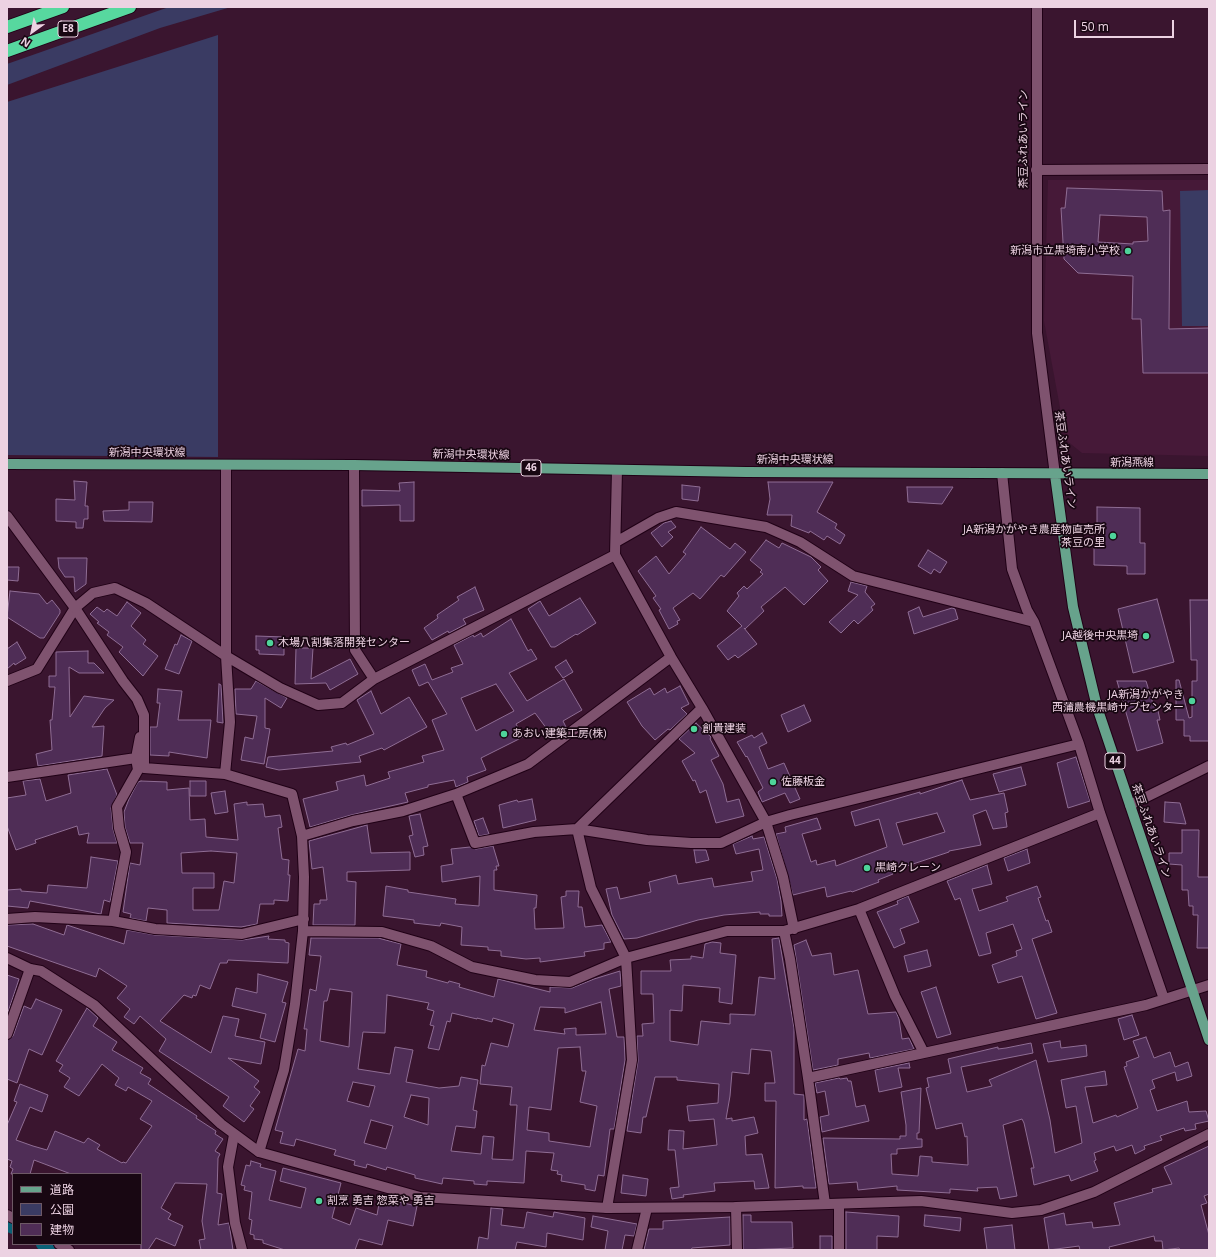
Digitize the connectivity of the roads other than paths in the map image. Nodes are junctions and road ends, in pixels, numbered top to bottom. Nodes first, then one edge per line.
1 (63, 7) edge
2 (130, 7) edge
3 (1037, 7) edge
4 (7, 27) edge
5 (7, 51) edge
6 (1209, 169) edge
7 (1036, 170) junction
8 (7, 464) edge
9 (354, 465) junction
10 (226, 466) junction
11 (617, 470) junction
12 (1002, 473) junction
13 (1209, 474) edge
14 (1055, 475) junction
15 (7, 516) edge
16 (616, 542) junction
17 (615, 555) junction
18 (75, 608) junction
19 (1034, 622) junction
20 (226, 656) junction
21 (671, 657) junction
22 (374, 679) junction
23 (7, 682) edge
24 (702, 708) junction
25 (144, 715) junction
26 (1079, 744) junction
27 (136, 758) junction
28 (1209, 766) edge
29 (225, 774) junction
30 (7, 777) edge
31 (456, 794) junction
32 (1130, 805) junction
33 (1100, 813) junction
34 (766, 822) junction
35 (577, 829) junction
36 (302, 836) junction
37 (859, 909) junction
38 (7, 919) edge
39 (304, 919) junction
40 (113, 921) junction
41 (794, 929) junction
42 (303, 931) junction
43 (784, 931) junction
44 (7, 958) edge
45 (626, 958) junction
46 (30, 969) junction
47 (1209, 985) edge
48 (1192, 991) junction
49 (1164, 999) junction
50 (7, 1034) edge
51 (1209, 1040) edge
52 (924, 1053) junction
53 (808, 1078) junction
54 (1209, 1134) edge
55 (234, 1135) junction
56 (259, 1152) junction
57 (825, 1204) junction
58 (839, 1204) junction
59 (736, 1207) junction
60 (607, 1208) junction
61 (647, 1208) junction
62 (242, 1250) edge
63 (637, 1250) edge
64 (737, 1250) edge
65 (839, 1250) edge

1 - 4 highway, E8
2 - 5 highway, E8
3 - 7 street, 茶豆ふれあいライン
6 - 7 street
7 - 14 street, 茶豆ふれあいライン
8 - 10 main road, 新潟中央環状線 / 46
9 - 10 main road, 新潟中央環状線 / 46
9 - 11 main road, 新潟中央環状線 / 46
9 - 22 street
10 - 20 street
11 - 12 main road, 新潟中央環状線 / 46
11 - 16 street
12 - 14 main road, 新潟中央環状線 / 46
12 - 19 street
13 - 14 main road, 新潟燕線
14 - 32 main road, 茶豆ふれあいライン / 44
15 - 18 street
16 - 17 street
16 - 19 street
17 - 21 street
17 - 22 street
18 - 20 street
18 - 23 street
18 - 25 street
19 - 26 street
20 - 22 street
20 - 29 street
21 - 24 street
21 - 31 street
24 - 34 street
24 - 35 street
25 - 27 street
25 - 29 street
26 - 33 street
26 - 34 street
27 - 30 street
27 - 40 street
28 - 32 street
29 - 36 street
31 - 35 street
31 - 36 street
32 - 48 main road, 茶豆ふれあいライン / 44
33 - 37 street
33 - 49 street
34 - 35 street
34 - 41 street
35 - 45 street
36 - 39 street
37 - 41 street
37 - 52 street
38 - 40 street
39 - 40 street
39 - 42 street
41 - 43 street
42 - 45 street
42 - 56 street
43 - 45 street
43 - 53 street
44 - 46 street
45 - 60 street
46 - 50 street
46 - 55 street
47 - 48 street
48 - 49 street
48 - 51 main road, 茶豆ふれあいライン / 44
49 - 52 street
52 - 53 street
53 - 57 street
54 - 58 street
55 - 56 street
55 - 62 street
56 - 60 street
57 - 58 street
57 - 59 street
58 - 65 street
59 - 61 street
59 - 64 street
60 - 61 street
61 - 63 street

